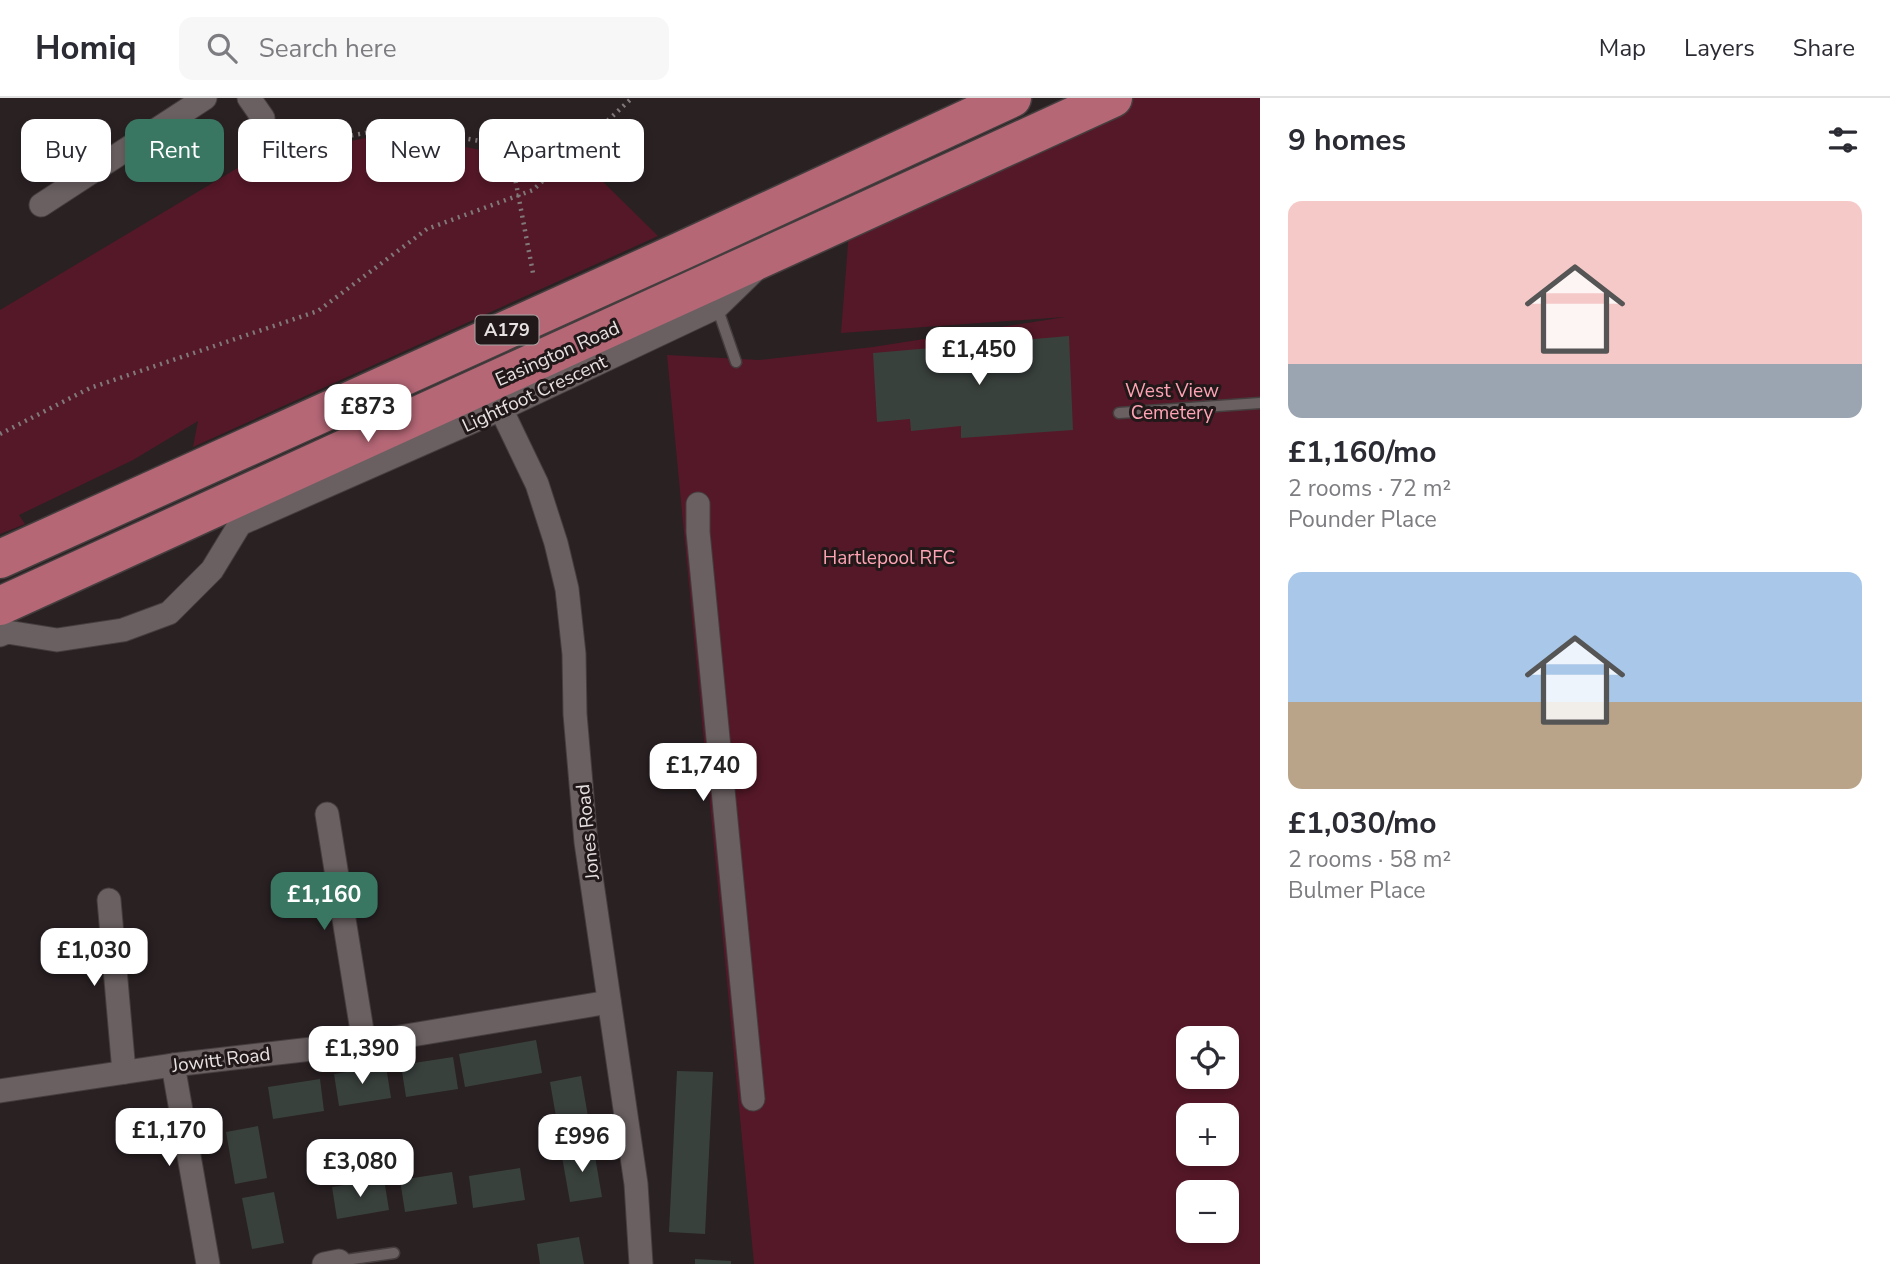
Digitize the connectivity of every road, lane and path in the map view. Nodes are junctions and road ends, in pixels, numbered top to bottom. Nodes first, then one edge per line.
1 (205, 98) edge
2 (249, 98) edge
3 (632, 98) edge
4 (1012, 98) edge
5 (1113, 98) edge
6 (263, 118) joint
7 (609, 119) edge
8 (479, 141) edge
9 (516, 182) edge
10 (542, 182) edge
11 (518, 195) junction
12 (41, 205) dead end
13 (769, 257) junction
14 (533, 273) dead end
15 (717, 307) junction
16 (736, 362) dead end
17 (1260, 403) edge
18 (501, 409) junction
19 (1119, 413) dead end
20 (0, 434) edge
21 (698, 504) dead end
22 (0, 559) edge
23 (0, 606) edge
24 (0, 635) edge
25 (327, 814) dead end
26 (109, 900) dead end
27 (609, 1002) junction
28 (364, 1043) junction
29 (173, 1065) junction
30 (124, 1072) junction
31 (0, 1091) edge
32 (754, 1100) dead end
33 (394, 1253) dead end
34 (332, 1263) edge
35 (208, 1264) edge
36 (641, 1264) edge

1 - 12 street
2 - 6 street
3 - 7 path
4 - 22 highway, A179
5 - 13 highway, Easington Road / A179
6 - 8 path
9 - 11 path
10 - 11 path
11 - 14 path
11 - 20 path
13 - 15 street, Lightfoot Crescent
13 - 23 highway, Easington Road / A179
15 - 16 lane
15 - 18 street, Lightfoot Crescent
17 - 19 lane
18 - 24 street, Lightfoot Crescent
18 - 27 street, Jones Road
21 - 32 street
25 - 28 street
26 - 30 street
27 - 28 street, Jowitt Road
27 - 36 street, Jones Road
28 - 29 street, Jowitt Road
29 - 30 street, Jowitt Road
29 - 35 street
30 - 31 street, Jowitt Road
33 - 34 lane

